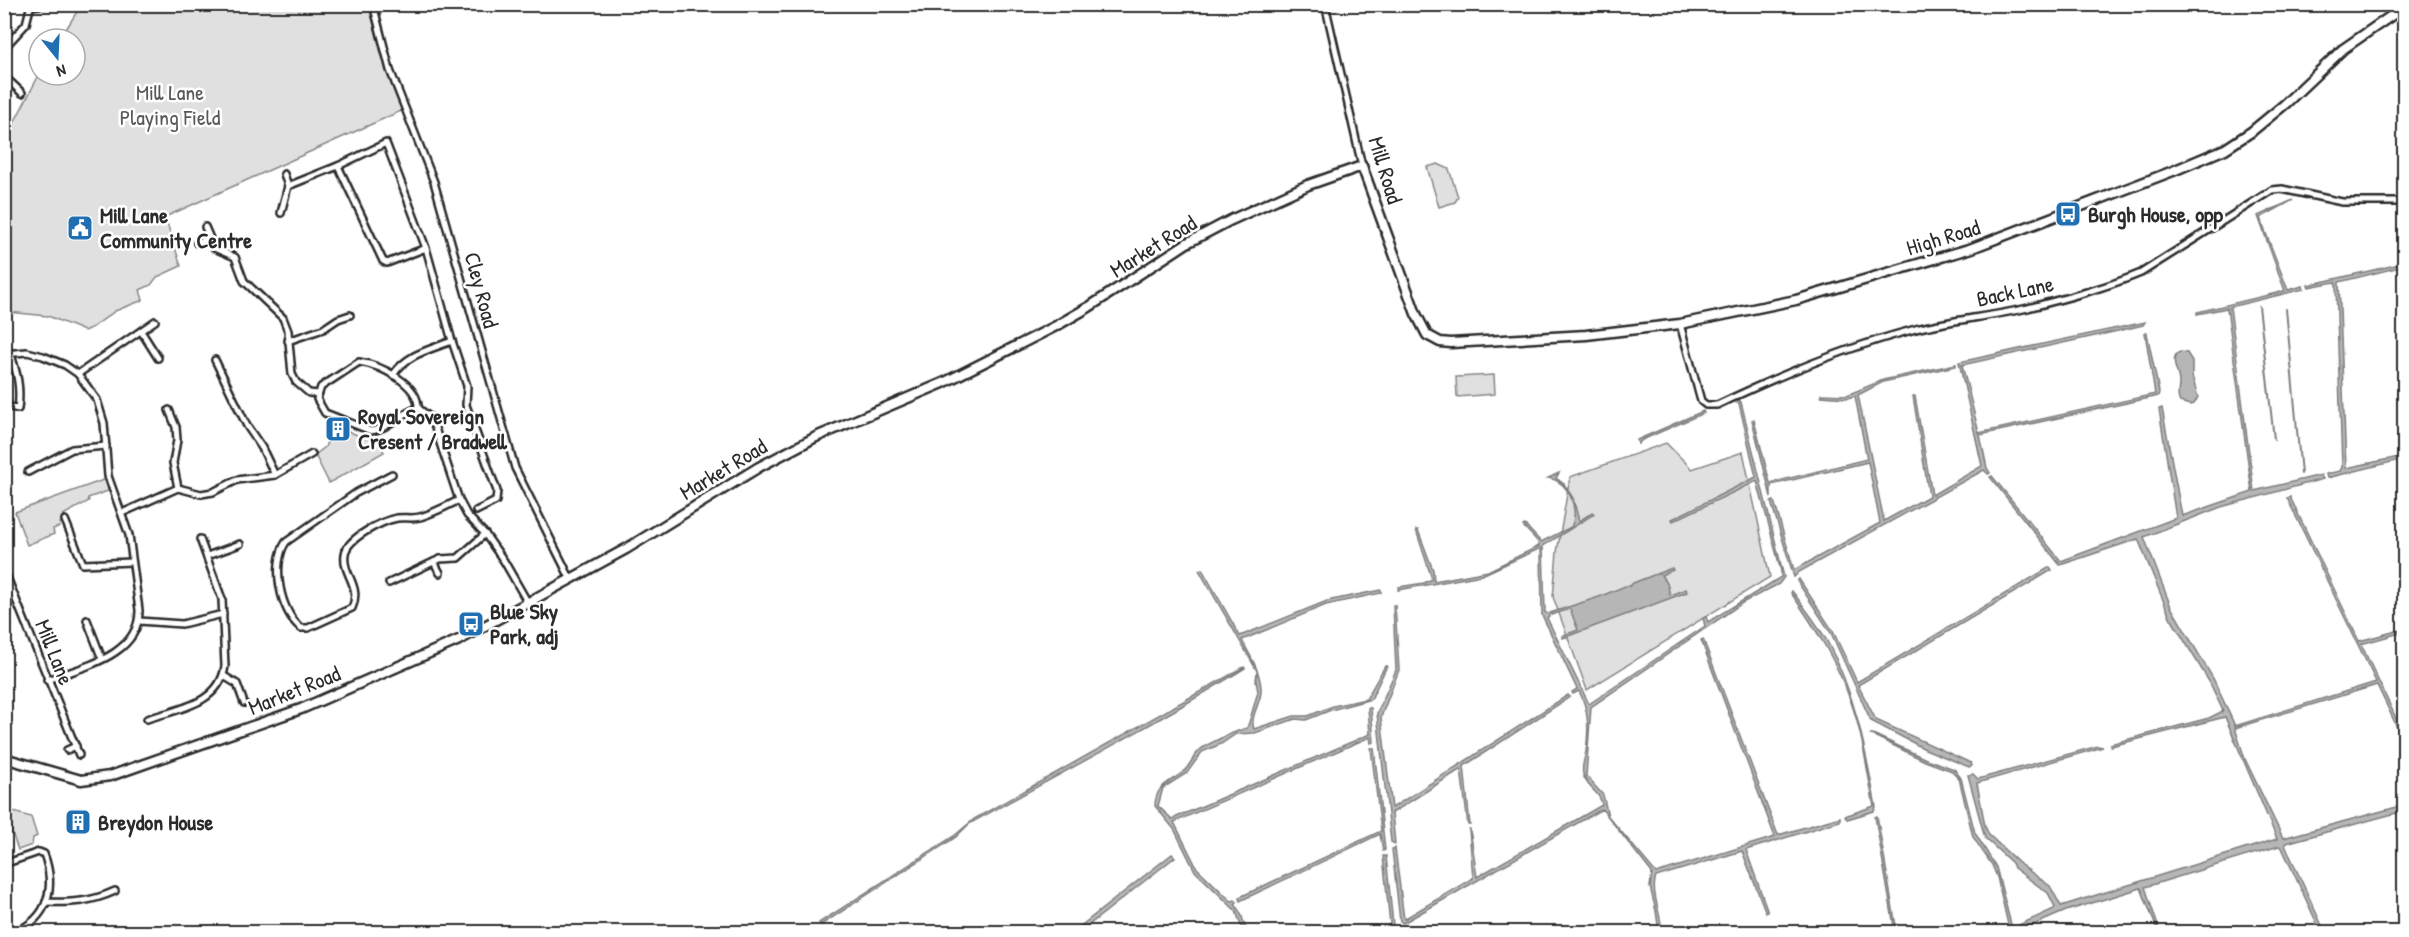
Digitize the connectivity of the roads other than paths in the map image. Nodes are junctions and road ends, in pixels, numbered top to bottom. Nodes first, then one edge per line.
1 (46, 4) edge
2 (372, 4) edge
3 (1325, 4) edge
4 (31, 5) edge
5 (2404, 7) edge
6 (4, 48) edge
7 (4, 76) edge
8 (22, 93) dead end
9 (338, 165) junction
10 (1362, 166) junction
11 (284, 174) dead end
12 (288, 186) junction
13 (2404, 202) edge
14 (281, 213) dead end
15 (205, 227) dead end
16 (209, 238) junction
17 (197, 243) dead end
18 (426, 248) junction
19 (350, 315) dead end
20 (155, 321) dead end
21 (1680, 324) junction
22 (141, 331) junction
23 (1433, 339) joint
24 (288, 341) junction
25 (452, 342) junction
26 (8, 353) edge
27 (158, 358) dead end
28 (215, 360) dead end
29 (78, 374) junction
30 (393, 375) junction
31 (317, 394) junction
32 (10, 407) dead end
33 (418, 408) junction
34 (18, 409) junction
35 (26, 410) dead end
36 (169, 410) dead end
37 (106, 446) junction
38 (312, 454) dead end
39 (28, 472) dead end
40 (392, 474) dead end
41 (275, 475) junction
42 (178, 488) junction
43 (459, 500) junction
44 (476, 511) dead end
45 (122, 513) junction
46 (65, 520) dead end
47 (485, 534) junction
48 (200, 539) dead end
49 (240, 544) dead end
50 (207, 556) junction
51 (132, 562) junction
52 (434, 562) junction
53 (4, 570) edge
54 (440, 573) dead end
55 (571, 580) junction
56 (389, 583) dead end
57 (528, 603) junction
58 (224, 614) junction
59 (87, 620) dead end
60 (139, 621) junction
61 (102, 659) junction
62 (224, 676) junction
63 (47, 680) junction
64 (244, 703) dead end
65 (147, 719) dead end
66 (76, 746) junction
67 (67, 750) dead end
68 (79, 754) dead end
69 (4, 758) edge
70 (4, 864) edge
71 (115, 891) dead end
72 (46, 902) junction
73 (14, 933) edge

1 - 4 street
2 - 55 street, Cley Road
3 - 10 street, Mill Road
4 - 6 street
5 - 21 street, High Road
7 - 8 street
9 - 12 street
9 - 18 street
9 - 18 street
10 - 23 street, Mill Road
10 - 55 street, Market Road
11 - 12 street
12 - 14 street
13 - 21 street, Back Lane
15 - 16 street
16 - 17 street
16 - 24 street
18 - 25 street
19 - 24 street
20 - 22 street
21 - 23 street, High Road
22 - 27 street
22 - 29 street
24 - 31 street
25 - 30 street
25 - 44 street
26 - 29 street
26 - 34 street
28 - 41 street
29 - 37 street
30 - 31 street
30 - 33 street
31 - 33 street
32 - 34 street
33 - 43 street
34 - 35 street
36 - 42 street
37 - 39 street
37 - 45 street
38 - 41 street
40 - 43 street
41 - 42 street
42 - 45 street
43 - 47 street
45 - 51 street
46 - 51 street
47 - 52 street
47 - 57 street
48 - 50 street
49 - 50 street
50 - 58 street
51 - 60 street
52 - 54 street
52 - 56 street
53 - 63 street, Mill Lane
55 - 57 street, Market Road
57 - 69 street, Market Road
58 - 60 street
58 - 62 street
59 - 61 street
60 - 61 street
61 - 63 street
62 - 64 street
62 - 65 street
63 - 66 street, Mill Lane
66 - 67 street
66 - 68 street, Mill Lane
70 - 72 street
71 - 72 street
72 - 73 street

